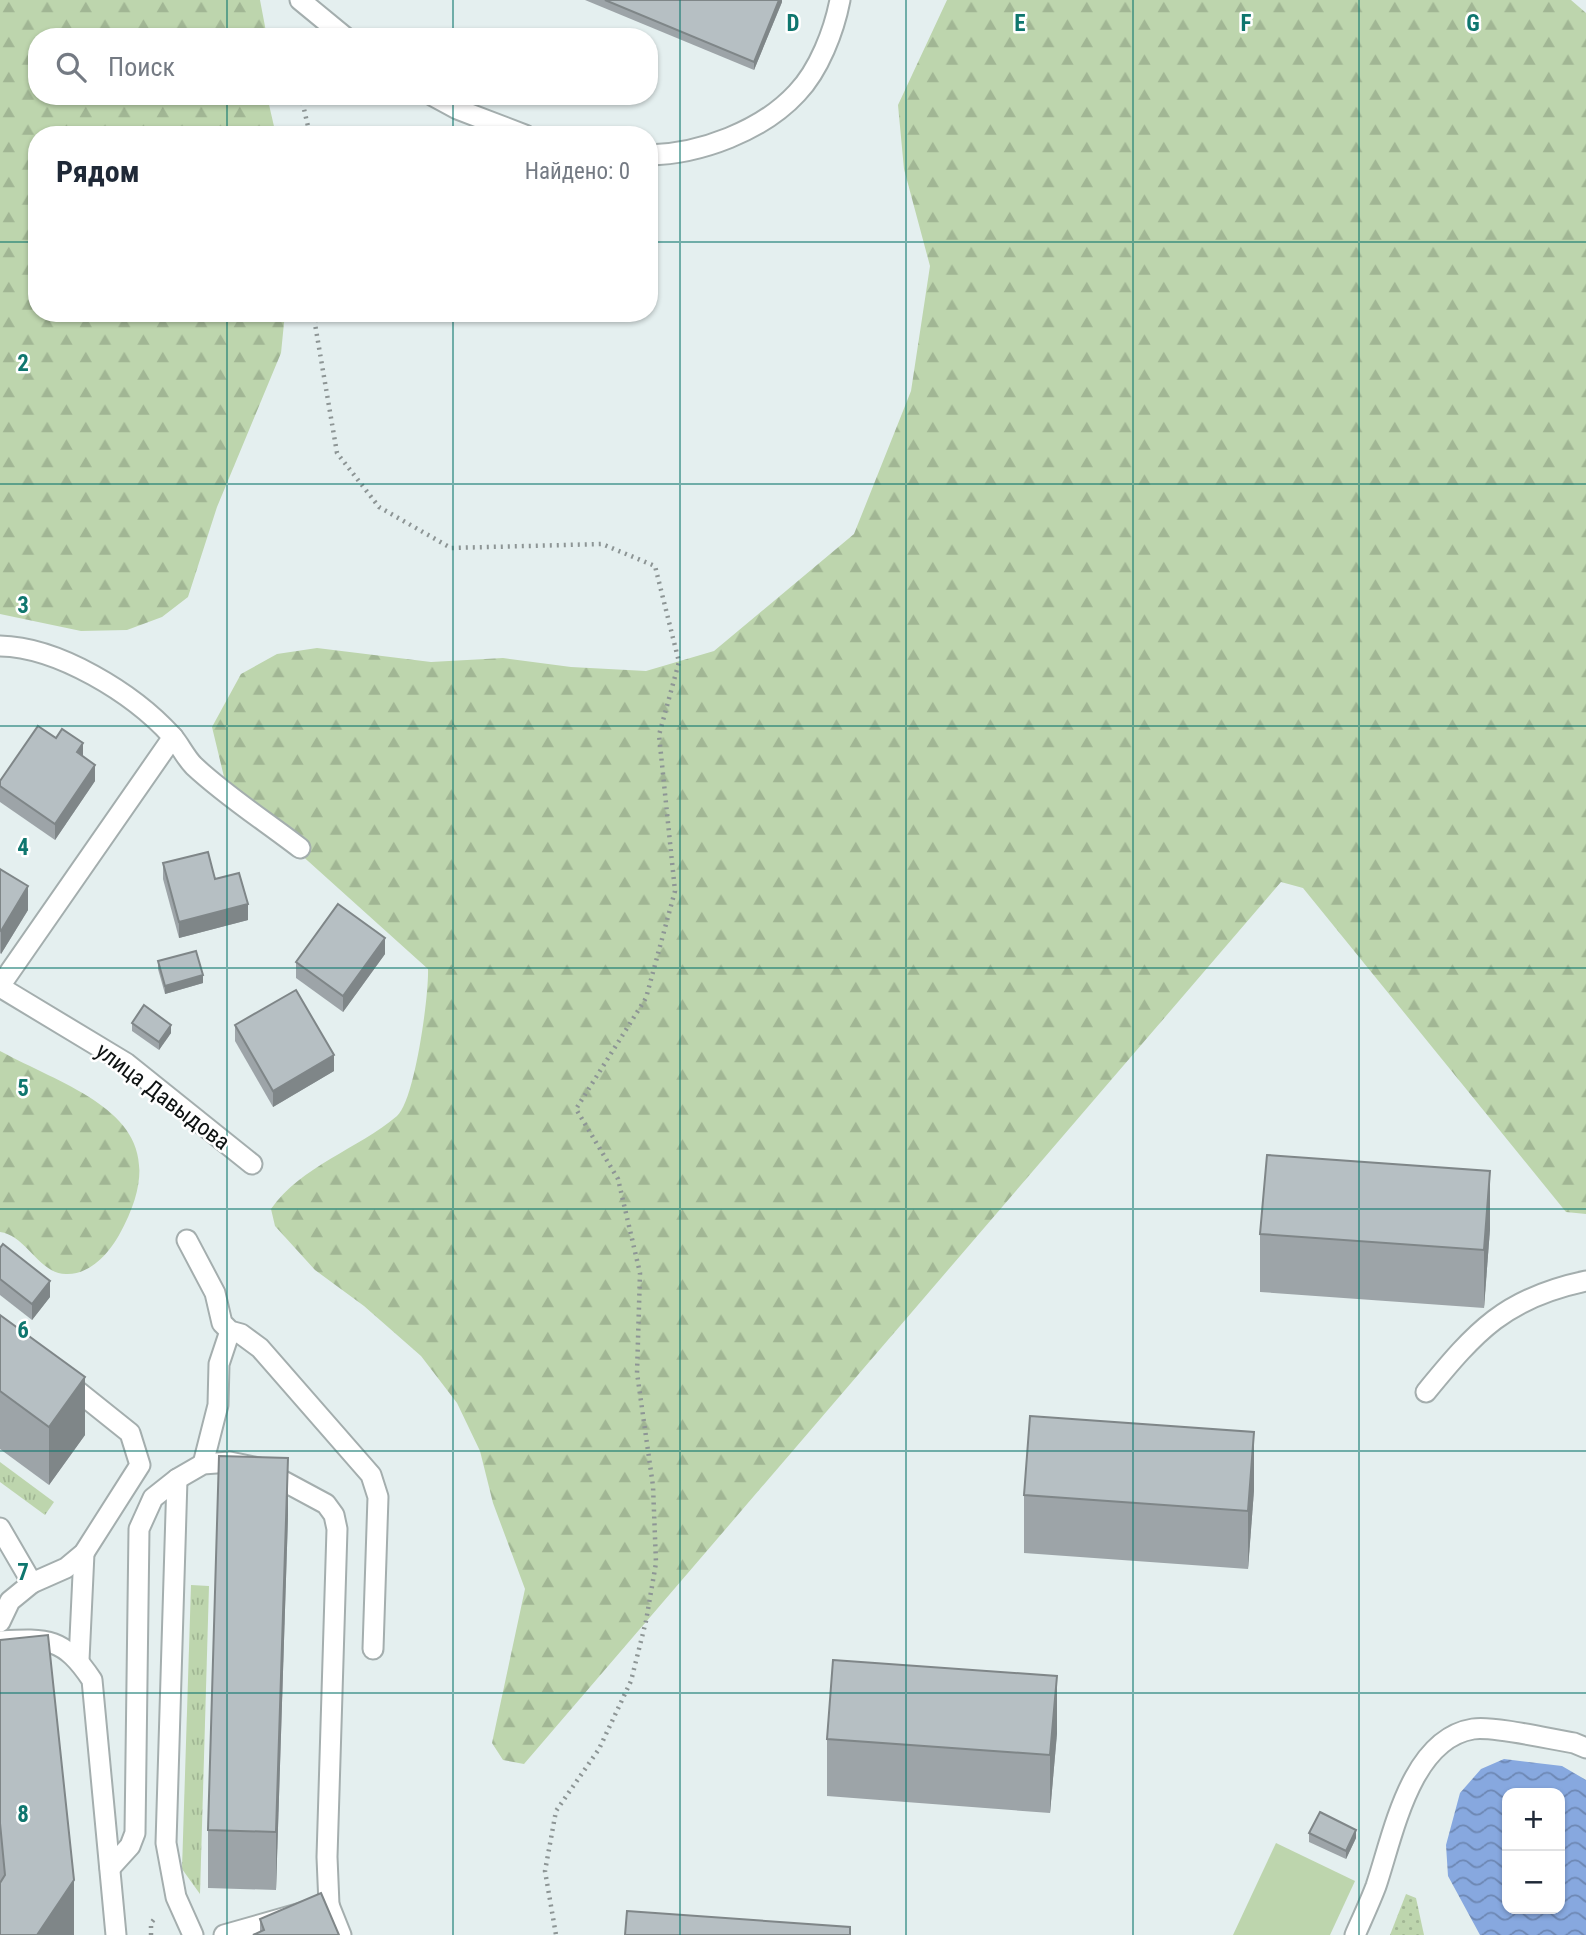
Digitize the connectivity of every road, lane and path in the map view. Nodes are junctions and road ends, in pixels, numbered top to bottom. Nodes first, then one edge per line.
1 (300, 0) edge
2 (840, 0) edge
3 (334, 28) edge
4 (303, 105) edge
5 (450, 105) edge
6 (308, 126) edge
7 (502, 126) edge
8 (658, 155) edge
9 (315, 322) edge
10 (0, 646) edge
11 (173, 737) junction
12 (300, 848) dead end
13 (0, 987) edge
14 (252, 1164) dead end
15 (187, 1240) dead end
16 (1586, 1281) edge
17 (229, 1331) junction
18 (53, 1372) edge
19 (1426, 1392) dead end
20 (203, 1464) junction
21 (177, 1479) junction
22 (0, 1528) edge
23 (84, 1553) junction
24 (32, 1583) junction
25 (0, 1622) edge
26 (0, 1641) edge
27 (373, 1649) dead end
28 (79, 1660) junction
29 (1586, 1748) edge
30 (110, 1868) junction
31 (329, 1905) junction
32 (151, 1923) dead end
33 (116, 1935) edge
34 (151, 1935) edge
35 (193, 1935) edge
36 (224, 1935) edge
37 (341, 1935) edge
38 (556, 1935) edge
39 (1355, 1935) edge

1 - 3 lane
2 - 8 lane
4 - 6 path
5 - 7 lane
9 - 38 path
10 - 11 lane
11 - 12 lane
11 - 13 lane
13 - 14 lane, улица Давыдова
15 - 17 lane
16 - 19 lane
17 - 20 lane
17 - 27 lane
18 - 23 lane
20 - 21 lane
20 - 31 lane
21 - 30 lane
21 - 35 lane
22 - 24 lane
23 - 24 lane
23 - 28 lane
24 - 25 lane
26 - 28 lane
28 - 30 lane
29 - 39 lane
30 - 33 lane
31 - 36 lane
31 - 37 lane
32 - 34 path

